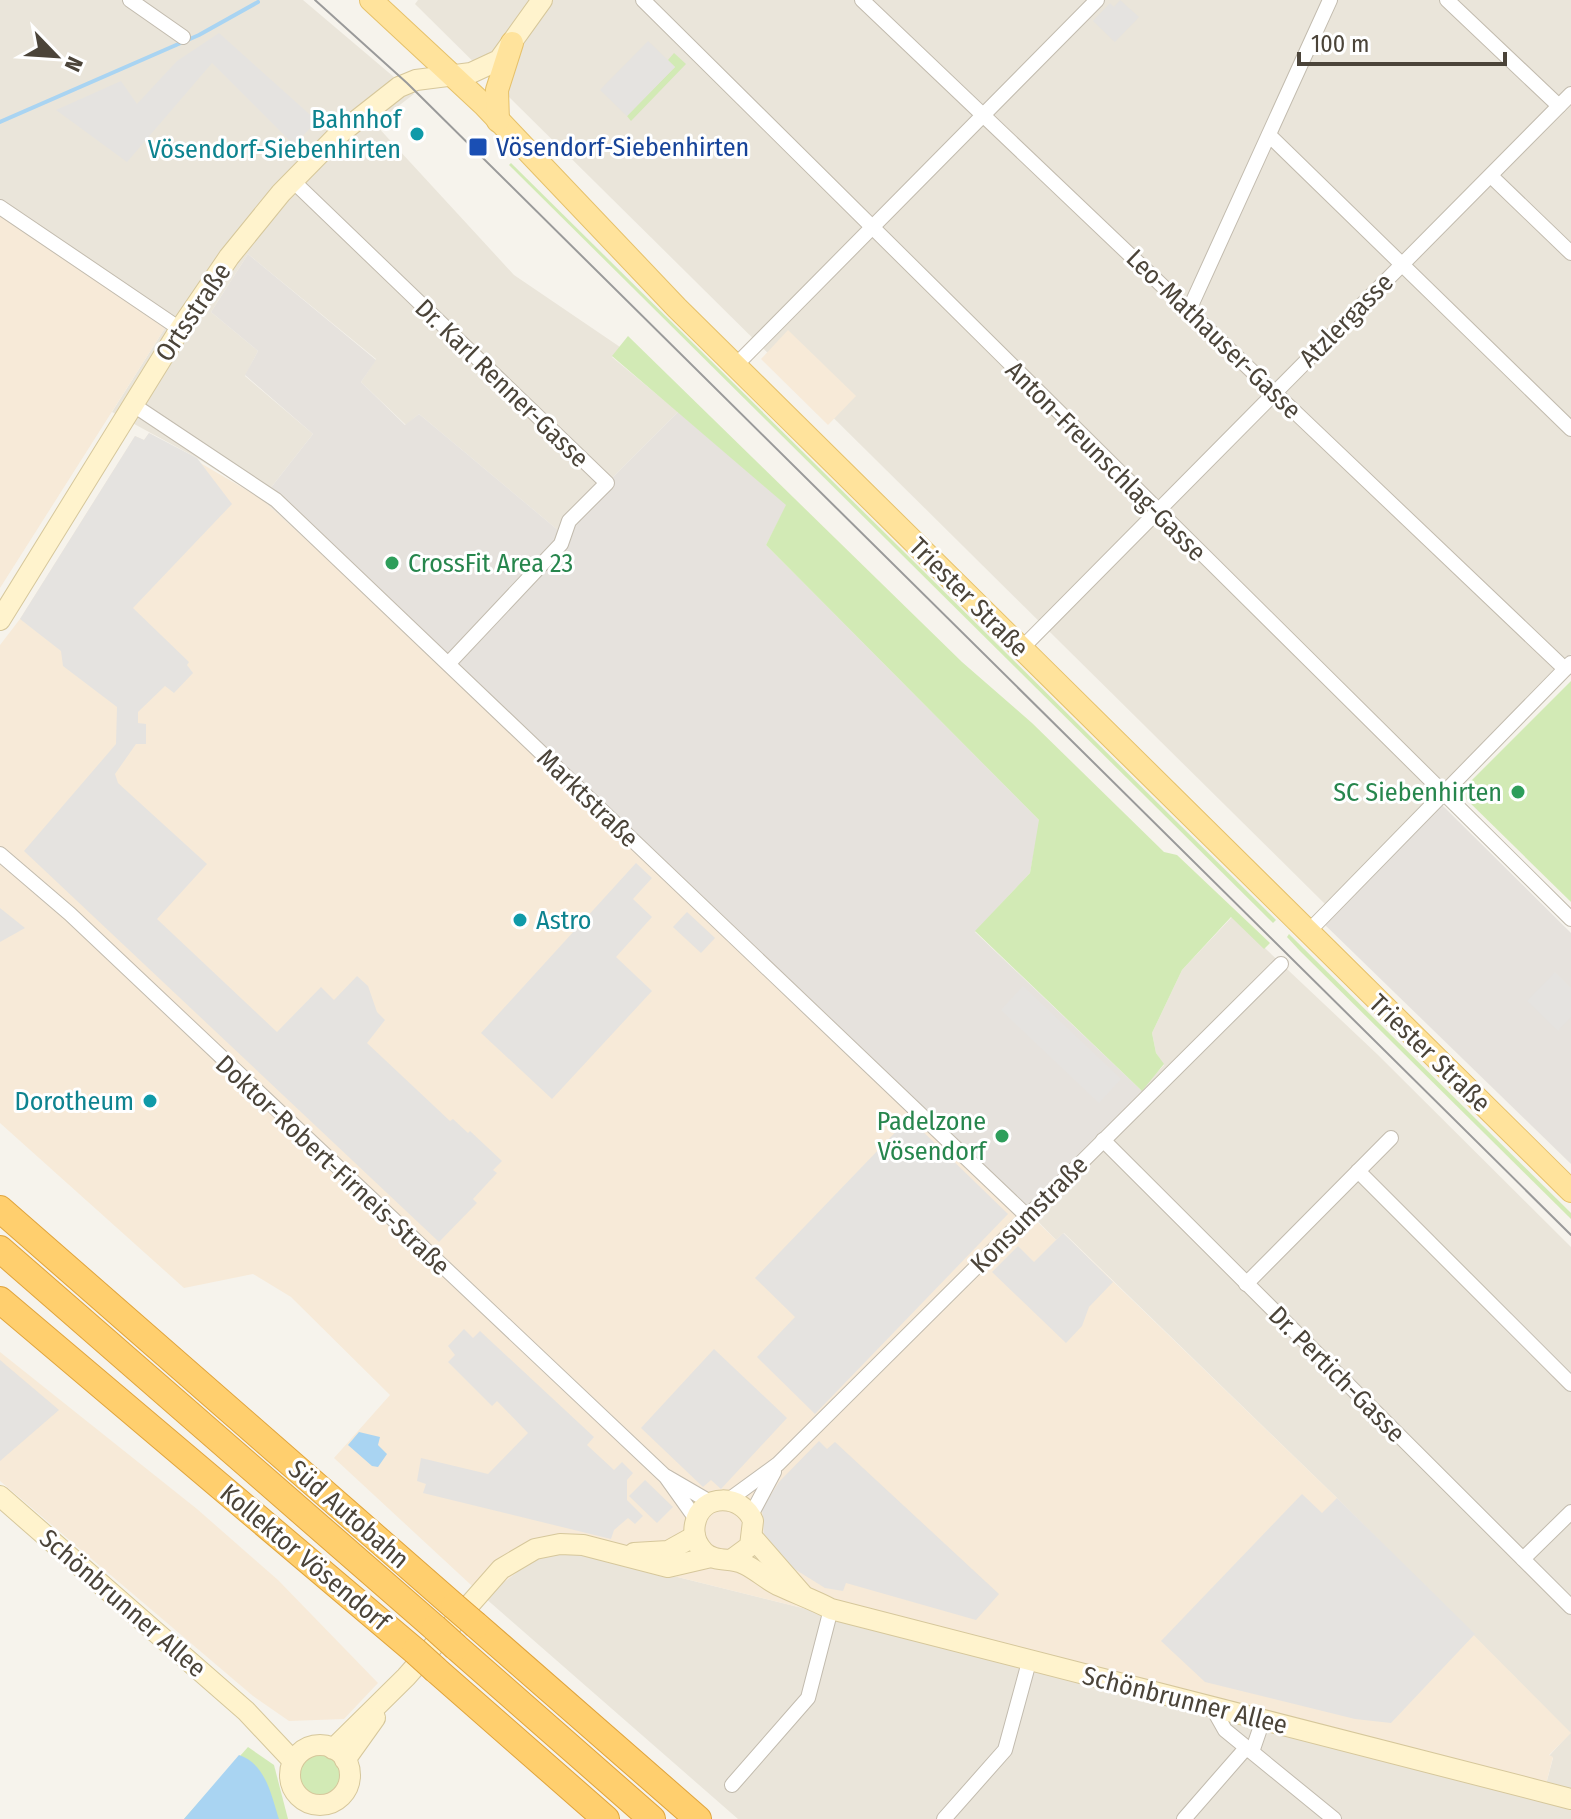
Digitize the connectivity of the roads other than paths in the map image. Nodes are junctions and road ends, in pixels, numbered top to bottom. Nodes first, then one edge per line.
1 (130, 0) edge
2 (371, 0) edge
3 (542, 0) edge
4 (643, 0) edge
5 (862, 0) edge
6 (1097, 0) edge
7 (1330, 0) edge
8 (1447, 0) edge
9 (183, 37) dead end
10 (512, 43) junction
11 (453, 76) junction
12 (1571, 94) edge
13 (1559, 106) junction
14 (983, 114) junction
15 (498, 121) junction
16 (1269, 135) junction
17 (1491, 176) junction
18 (293, 181) junction
19 (0, 207) edge
20 (872, 229) junction
21 (1571, 253) edge
22 (1401, 264) junction
23 (1189, 310) junction
24 (180, 329) junction
25 (736, 365) junction
26 (1275, 391) junction
27 (132, 404) junction
28 (1571, 429) edge
29 (1157, 511) junction
30 (0, 620) edge
31 (1021, 649) junction
32 (449, 663) junction
33 (1568, 666) edge
34 (1445, 792) junction
35 (0, 854) edge
36 (1571, 919) edge
37 (1308, 932) junction
38 (1281, 964) dead end
39 (1391, 1138) dead end
40 (1103, 1140) junction
41 (1358, 1171) junction
42 (1571, 1191) edge
43 (0, 1209) edge
44 (1026, 1215) junction
45 (0, 1249) edge
46 (1246, 1284) junction
47 (0, 1300) edge
48 (1571, 1384) edge
49 (778, 1464) junction
50 (666, 1477) junction
51 (0, 1496) edge
52 (720, 1501) junction
53 (1571, 1512) edge
54 (751, 1515) junction
55 (695, 1528) junction
56 (753, 1538) junction
57 (622, 1554) junction
58 (721, 1558) junction
59 (1523, 1559) junction
60 (802, 1594) junction
61 (1571, 1607) edge
62 (831, 1609) junction
63 (1029, 1662) junction
64 (1212, 1707) junction
65 (1263, 1720) junction
66 (1249, 1750) junction
67 (339, 1754) junction
68 (298, 1756) junction
69 (732, 1785) dead end
70 (1571, 1799) edge
71 (312, 1811) edge
72 (606, 1819) edge
73 (652, 1819) edge
74 (698, 1819) edge
75 (944, 1819) edge
76 (1184, 1819) edge
77 (1334, 1819) edge

1 - 9 street
2 - 11 main road, Triester Straße
3 - 10 main road, Ortsstraße
4 - 20 street, Anton-Freunschlag-Gasse
5 - 14 street, Leo-Mathauser-Gasse
6 - 14 street
7 - 16 street
8 - 13 street
10 - 11 main road, Ortsstraße
10 - 15 main road
11 - 15 main road, Triester Straße
11 - 18 main road, Ortsstraße
12 - 13 street, Atzlergasse
13 - 17 street, Atzlergasse
14 - 20 street
14 - 23 street, Leo-Mathauser-Gasse
15 - 25 main road, Triester Straße
16 - 22 street
16 - 23 street
17 - 21 street
17 - 22 street, Atzlergasse
18 - 24 main road, Ortsstraße
18 - 32 street, Dr. Karl Renner-Gasse
19 - 24 street
20 - 25 street
20 - 29 street, Anton-Freunschlag-Gasse
22 - 26 street, Atzlergasse
22 - 28 street
23 - 26 street, Leo-Mathauser-Gasse
24 - 27 main road, Ortsstraße
25 - 31 main road, Triester Straße
26 - 29 street, Atzlergasse
26 - 33 street, Leo-Mathauser-Gasse
27 - 30 main road, Ortsstraße
27 - 32 street, Marktstraße
29 - 31 street, Atzlergasse
29 - 34 street, Anton-Freunschlag-Gasse
31 - 37 main road, Triester Straße
32 - 44 street, Marktstraße
33 - 34 street
34 - 36 street, Anton-Freunschlag-Gasse
34 - 37 street
35 - 50 street, Doktor-Robert-Firneis-Straße
37 - 42 main road, Triester Straße
38 - 40 street, Konsumstraße
39 - 41 street
40 - 44 street, Konsumstraße
40 - 46 street, Dr. Pertich-Gasse
41 - 46 street
41 - 48 street
43 - 74 highway, Süd Autobahn, bridge
44 - 49 street, Konsumstraße
45 - 73 highway, Süd Autobahn, bridge
46 - 59 street, Dr. Pertich-Gasse
47 - 72 highway, Kollektor Vösendorf, bridge
49 - 52 street, Konsumstraße
49 - 54 street, Konsumstraße
50 - 52 street, Doktor-Robert-Firneis-Straße
50 - 55 street, Doktor-Robert-Firneis-Straße
51 - 68 main road, Schönbrunner Allee
52 - 54 main road
52 - 55 main road
53 - 59 street
54 - 56 main road
55 - 57 main road
55 - 58 main road, Schönbrunner Allee
56 - 58 main road
56 - 60 main road, Schönbrunner Allee
57 - 58 main road
57 - 67 main road
58 - 60 main road, Schönbrunner Allee
59 - 61 street, Dr. Pertich-Gasse
60 - 62 main road, Schönbrunner Allee
62 - 63 main road, Schönbrunner Allee
62 - 69 street
63 - 64 main road, Schönbrunner Allee
63 - 75 street
64 - 65 main road, Schönbrunner Allee
64 - 66 street
65 - 66 street
65 - 70 main road, Schönbrunner Allee
66 - 76 street
66 - 77 street
67 - 68 main road
67 - 71 main road
68 - 71 main road

